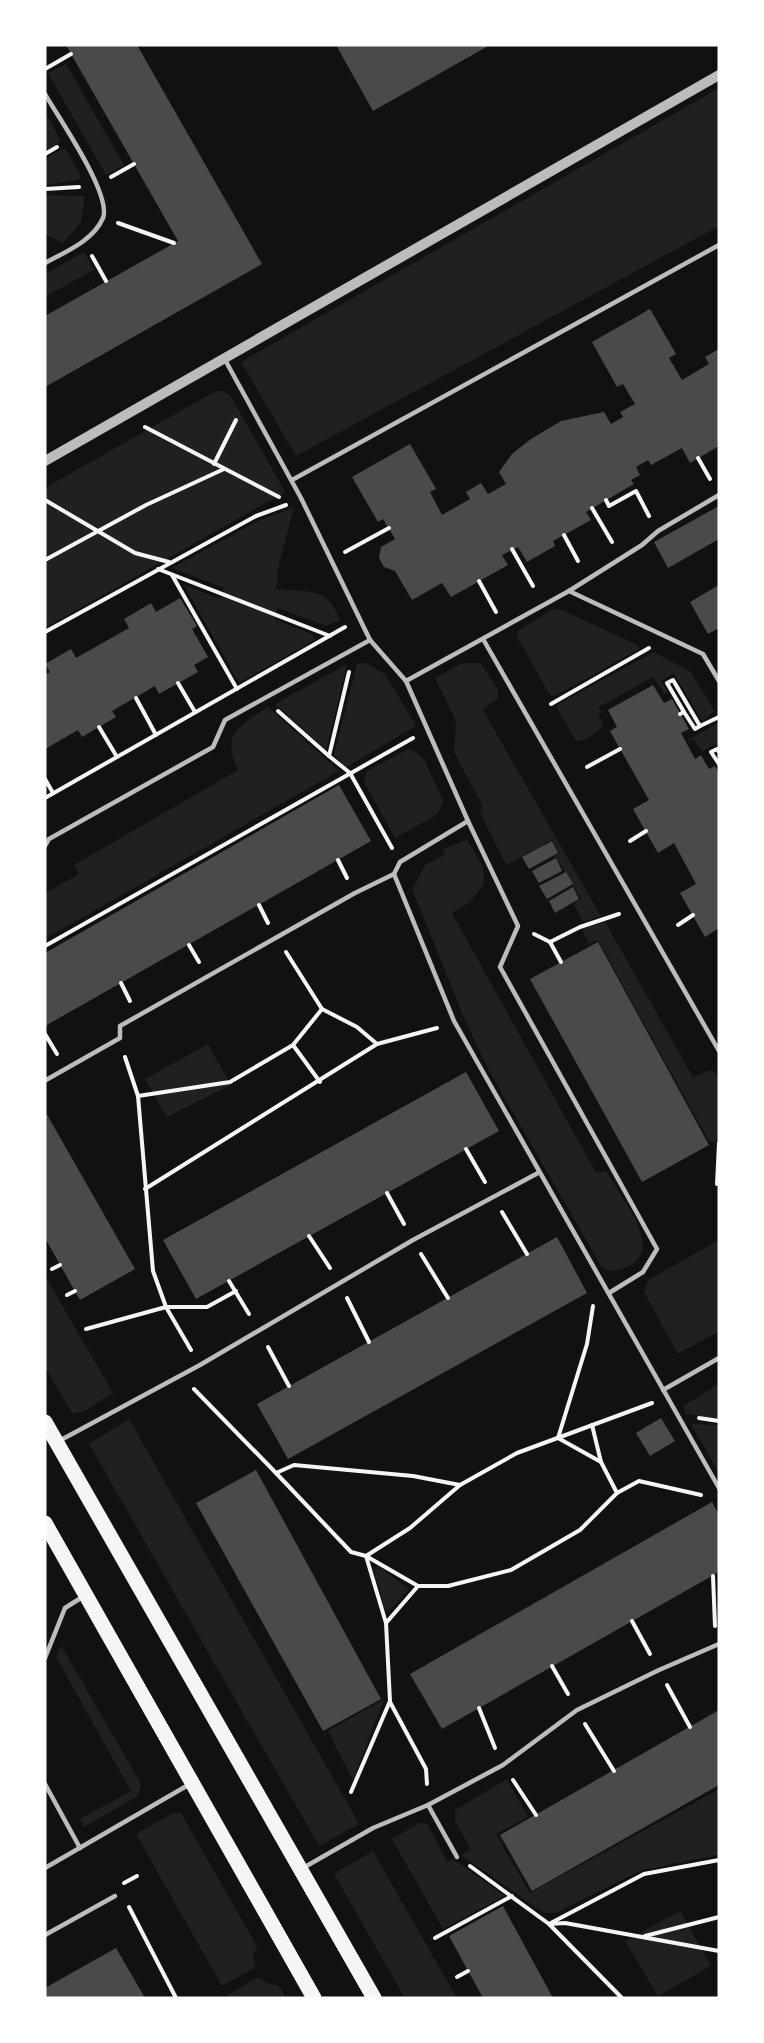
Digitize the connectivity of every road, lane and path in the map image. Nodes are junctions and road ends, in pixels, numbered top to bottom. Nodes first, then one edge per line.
1 (71, 54) dead end
2 (45, 69) edge
3 (719, 75) edge
4 (45, 94) edge
5 (103, 218) junction
6 (84, 241) junction
7 (174, 243) dead end
8 (719, 245) edge
9 (45, 263) edge
10 (106, 281) dead end
11 (224, 358) junction
12 (247, 399) junction
13 (122, 416) junction
14 (699, 458) dead end
15 (45, 461) edge
16 (214, 464) junction
17 (224, 469) junction
18 (292, 480) junction
19 (719, 495) edge
20 (45, 500) edge
21 (606, 500) dead end
22 (592, 508) dead end
23 (389, 528) dead end
24 (658, 531) junction
25 (98, 532) junction
26 (564, 535) dead end
27 (612, 543) dead end
28 (512, 549) dead end
29 (342, 554) dead end
30 (45, 561) edge
31 (578, 561) dead end
32 (170, 562) junction
33 (158, 569) junction
34 (172, 574) junction
35 (479, 581) dead end
36 (533, 586) dead end
37 (569, 591) junction
38 (361, 618) junction
39 (504, 627) junction
40 (45, 632) edge
41 (330, 636) junction
42 (483, 639) junction
43 (370, 640) junction
44 (650, 647) dead end
45 (406, 681) junction
46 (719, 681) edge
47 (178, 683) dead end
48 (237, 689) junction
49 (136, 698) dead end
50 (264, 698) junction
51 (551, 704) dead end
52 (195, 712) junction
53 (719, 717) edge
54 (700, 726) junction
55 (99, 727) dead end
56 (429, 729) junction
57 (156, 735) junction
58 (620, 749) dead end
59 (719, 752) edge
60 (329, 756) junction
61 (117, 757) junction
62 (719, 764) edge
63 (587, 767) dead end
64 (350, 773) junction
65 (45, 779) edge
66 (53, 794) junction
67 (45, 798) edge
68 (468, 821) junction
69 (646, 831) dead end
70 (630, 841) dead end
71 (45, 846) edge
72 (400, 862) junction
73 (394, 874) junction
74 (637, 908) junction
75 (693, 915) dead end
76 (678, 925) dead end
77 (518, 926) junction
78 (550, 942) junction
79 (280, 943) dead end
80 (45, 946) edge
81 (561, 962) dead end
82 (322, 1008) junction
83 (441, 1026) dead end
84 (377, 1044) junction
85 (293, 1045) junction
86 (719, 1051) edge
87 (124, 1052) dead end
88 (46, 1080) edge
89 (320, 1082) junction
90 (138, 1096) junction
91 (719, 1143) edge
92 (538, 1173) junction
93 (717, 1184) dead end
94 (145, 1189) junction
95 (60, 1264) dead end
96 (52, 1269) dead end
97 (598, 1275) junction
98 (75, 1291) dead end
99 (236, 1291) dead end
100 (609, 1293) junction
101 (67, 1295) dead end
102 (166, 1307) junction
103 (86, 1329) dead end
104 (192, 1353) dead end
105 (719, 1358) edge
106 (181, 1376) junction
107 (663, 1390) junction
108 (668, 1398) junction
109 (45, 1422) edge
110 (592, 1425) junction
111 (558, 1438) junction
112 (57, 1442) junction
113 (600, 1462) junction
114 (276, 1473) junction
115 (460, 1485) junction
116 (719, 1488) edge
117 (617, 1493) junction
118 (708, 1497) dead end
119 (45, 1523) edge
120 (366, 1556) junction
121 (713, 1576) dead end
122 (418, 1587) junction
123 (86, 1595) junction
124 (386, 1623) junction
125 (717, 1645) edge
126 (45, 1658) edge
127 (390, 1701) junction
128 (194, 1782) junction
129 (45, 1784) edge
130 (351, 1792) dead end
131 (428, 1804) junction
132 (80, 1848) junction
133 (458, 1857) joint
134 (719, 1860) edge
135 (45, 1868) edge
136 (302, 1869) junction
137 (137, 1876) dead end
138 (117, 1887) dead end
139 (115, 1896) dead end
140 (512, 1896) junction
141 (125, 1899) dead end
142 (719, 1917) edge
143 (549, 1923) junction
144 (45, 1935) edge
145 (641, 1937) junction
146 (435, 1938) dead end
147 (719, 1951) edge
148 (468, 1971) dead end
149 (457, 1977) dead end
150 (176, 1998) edge
151 (314, 1998) edge
152 (374, 1998) edge
153 (622, 1998) edge

1 - 2 path
3 - 11 street
4 - 5 lane
5 - 6 lane
5 - 7 path
6 - 9 lane
6 - 10 path
8 - 18 lane
11 - 12 lane
11 - 13 street
12 - 16 path
12 - 18 lane
13 - 15 street
13 - 16 path
14 - 19 path
16 - 17 path
17 - 25 path
17 - 32 path
18 - 38 lane
19 - 24 lane
20 - 25 path
21 - 24 path
22 - 27 path
23 - 29 path
24 - 37 lane
25 - 30 path
25 - 32 path
26 - 31 path
28 - 36 path
32 - 33 path
33 - 34 path
33 - 40 path
34 - 41 path
34 - 48 path
35 - 39 path
37 - 39 lane
37 - 46 lane
38 - 41 path
38 - 43 lane
39 - 42 lane
41 - 48 path
42 - 45 lane
42 - 74 lane
43 - 45 lane
43 - 50 lane
43 - 60 path
44 - 51 path
45 - 56 lane
47 - 52 path
48 - 52 path
49 - 57 path
50 - 60 path
50 - 71 lane
52 - 57 path
53 - 54 path
54 - 54 path
55 - 61 path
56 - 64 path
56 - 68 lane
57 - 61 path
58 - 63 path
59 - 62 path
60 - 64 path
61 - 66 path
64 - 72 path
64 - 80 path
65 - 66 path
66 - 67 path
68 - 72 lane
68 - 77 lane
69 - 70 path
72 - 73 lane
73 - 88 lane
73 - 92 lane
74 - 78 path
74 - 86 lane
75 - 76 path
77 - 78 path
77 - 100 lane
78 - 81 path
79 - 82 path
82 - 84 path
82 - 85 path
83 - 84 path
84 - 89 path
85 - 89 path
85 - 90 path
87 - 90 path
89 - 94 path
90 - 94 path
91 - 93 path
92 - 97 lane
92 - 106 lane
94 - 102 path
95 - 96 path
97 - 100 lane
97 - 111 path
98 - 101 path
99 - 102 path
100 - 107 lane
102 - 103 path
102 - 104 path
105 - 107 lane
106 - 112 lane
106 - 114 path
107 - 108 lane
108 - 110 path
108 - 116 lane
109 - 112 main road
110 - 111 path
110 - 113 path
111 - 113 path
111 - 115 path
112 - 136 main road
113 - 117 path
114 - 115 path
114 - 120 path
115 - 120 path
117 - 118 path
117 - 122 path
119 - 123 main road
120 - 122 path
120 - 124 path
121 - 125 path
122 - 124 path
123 - 126 lane
123 - 128 main road
124 - 127 path
125 - 131 lane
127 - 130 path
127 - 131 path
128 - 132 lane
128 - 151 main road
129 - 132 lane
131 - 133 lane
131 - 136 lane
132 - 135 lane
133 - 140 path
134 - 143 path
136 - 152 main road
137 - 138 path
139 - 144 lane
140 - 143 path
140 - 146 path
141 - 150 path
142 - 145 path
143 - 145 path
143 - 153 path
145 - 147 path
148 - 149 path

